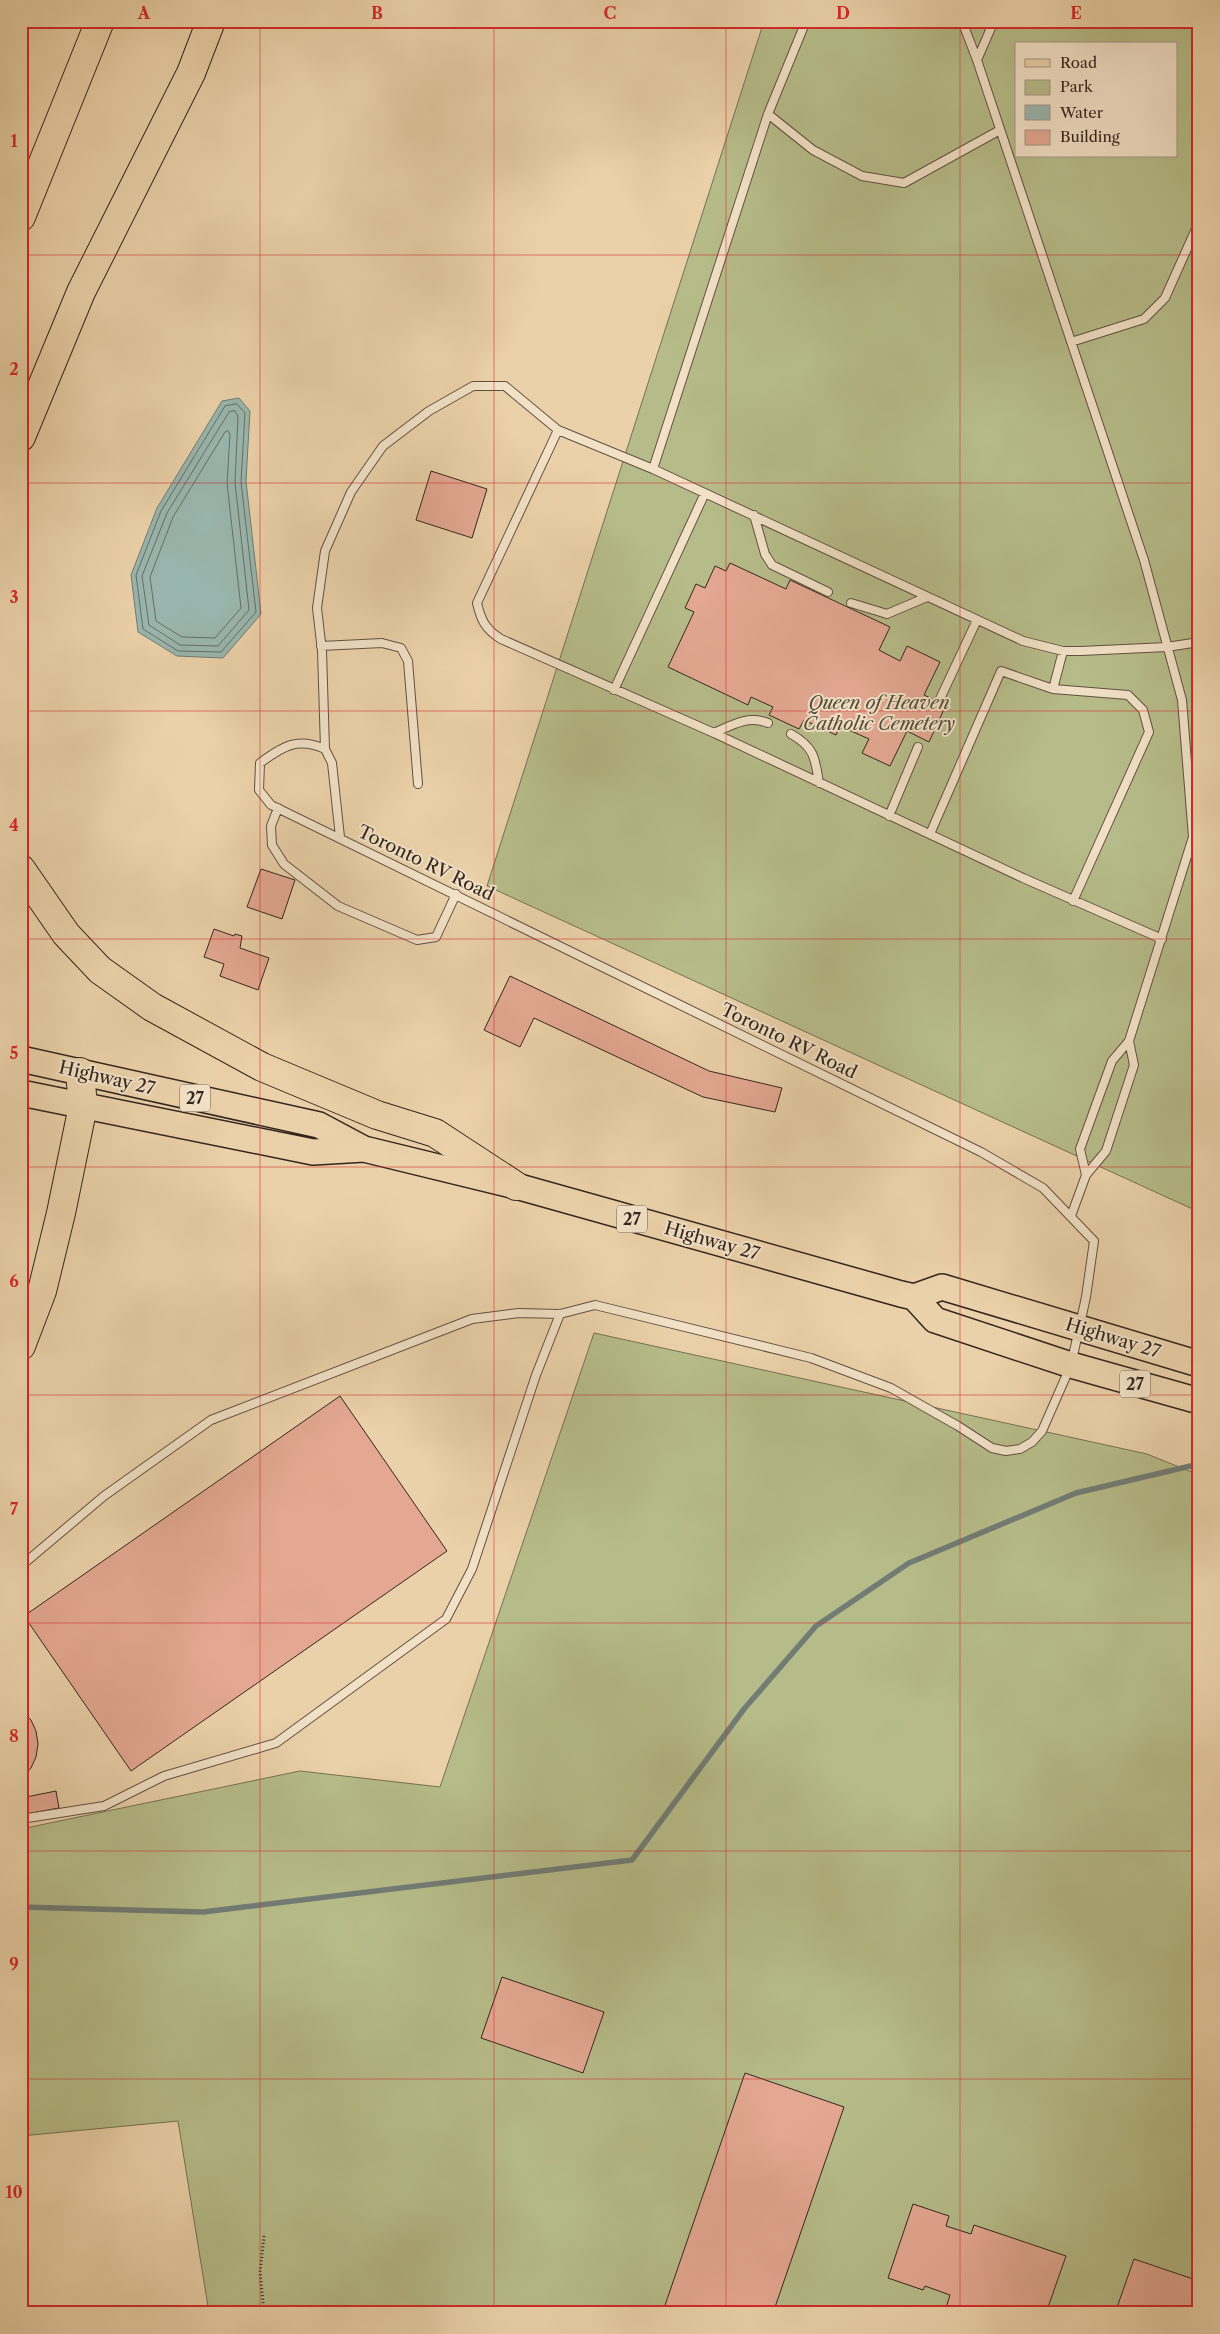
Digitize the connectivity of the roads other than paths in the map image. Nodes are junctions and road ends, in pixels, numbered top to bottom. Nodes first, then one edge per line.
1 (100, 21) edge
2 (211, 21) edge
3 (806, 21) edge
4 (962, 21) edge
5 (994, 21) edge
6 (976, 60) junction
7 (768, 114) junction
8 (1000, 130) junction
9 (21, 217) edge
10 (1199, 222) edge
11 (1071, 342) junction
12 (558, 430) junction
13 (21, 437) edge
14 (653, 469) junction
15 (705, 493) junction
16 (754, 515) junction
17 (828, 592) dead end
18 (927, 597) junction
19 (851, 603) dead end
20 (977, 620) junction
21 (1199, 642) edge
22 (321, 646) junction
23 (1168, 646) junction
24 (1063, 651) junction
25 (1053, 689) junction
26 (614, 690) junction
27 (939, 701) dead end
28 (768, 723) dead end
29 (714, 733) junction
30 (791, 734) dead end
31 (918, 747) dead end
32 (325, 749) junction
33 (819, 783) junction
34 (418, 784) dead end
35 (278, 808) junction
36 (889, 816) junction
37 (930, 834) junction
38 (340, 837) junction
39 (21, 869) edge
40 (456, 894) junction
41 (1074, 901) junction
42 (1162, 939) junction
43 (1129, 1041) junction
44 (21, 1059) edge
45 (80, 1072) junction
46 (21, 1094) edge
47 (83, 1106) junction
48 (364, 1150) junction
49 (1086, 1175) junction
50 (516, 1186) junction
51 (1070, 1216) junction
52 (914, 1297) junction
53 (560, 1314) junction
54 (1079, 1328) junction
55 (21, 1346) edge
56 (1199, 1364) edge
57 (1070, 1365) junction
58 (1199, 1401) edge
59 (21, 1566) edge
60 (21, 1819) edge

1 - 9 highway
2 - 13 highway
3 - 7 lane
4 - 6 lane
5 - 6 lane
6 - 8 lane
7 - 8 lane
7 - 14 lane
8 - 11 lane
10 - 11 lane
11 - 23 lane
12 - 14 lane
12 - 22 lane
12 - 26 lane
14 - 15 lane
15 - 16 lane
15 - 26 lane
16 - 17 lane
16 - 18 lane
18 - 19 lane
18 - 20 lane
20 - 24 lane
20 - 27 lane
21 - 23 lane
22 - 32 lane
22 - 34 lane
23 - 24 lane
23 - 42 lane
24 - 25 lane
25 - 37 lane
25 - 41 lane
26 - 29 lane
28 - 29 lane
29 - 33 lane
30 - 33 lane
31 - 36 lane
32 - 35 lane, Toronto RV Road
32 - 38 lane, Toronto RV Road
33 - 36 lane
35 - 38 lane, Toronto RV Road
35 - 40 lane
36 - 37 lane
37 - 41 lane
38 - 40 lane, Toronto RV Road
39 - 50 highway
40 - 51 lane, Toronto RV Road
41 - 42 lane
42 - 43 lane
43 - 49 lane
43 - 49 lane
44 - 45 main road, Highway 27 / 27
45 - 47 highway
45 - 48 main road, Highway 27 / 27
46 - 47 main road, Highway 27 / 27
47 - 48 main road, Highway 27 / 27
47 - 55 highway
48 - 50 main road, Highway 27 / 27
49 - 51 lane
50 - 52 main road, Highway 27 / 27
51 - 54 lane, Toronto RV Road
52 - 54 main road, Highway 27 / 27
52 - 57 main road, 27
53 - 57 lane, Toronto RV Road
53 - 59 lane, Toronto RV Road
53 - 60 lane
54 - 56 main road, Highway 27 / 27
54 - 57 lane, Toronto RV Road
57 - 58 main road, 27

